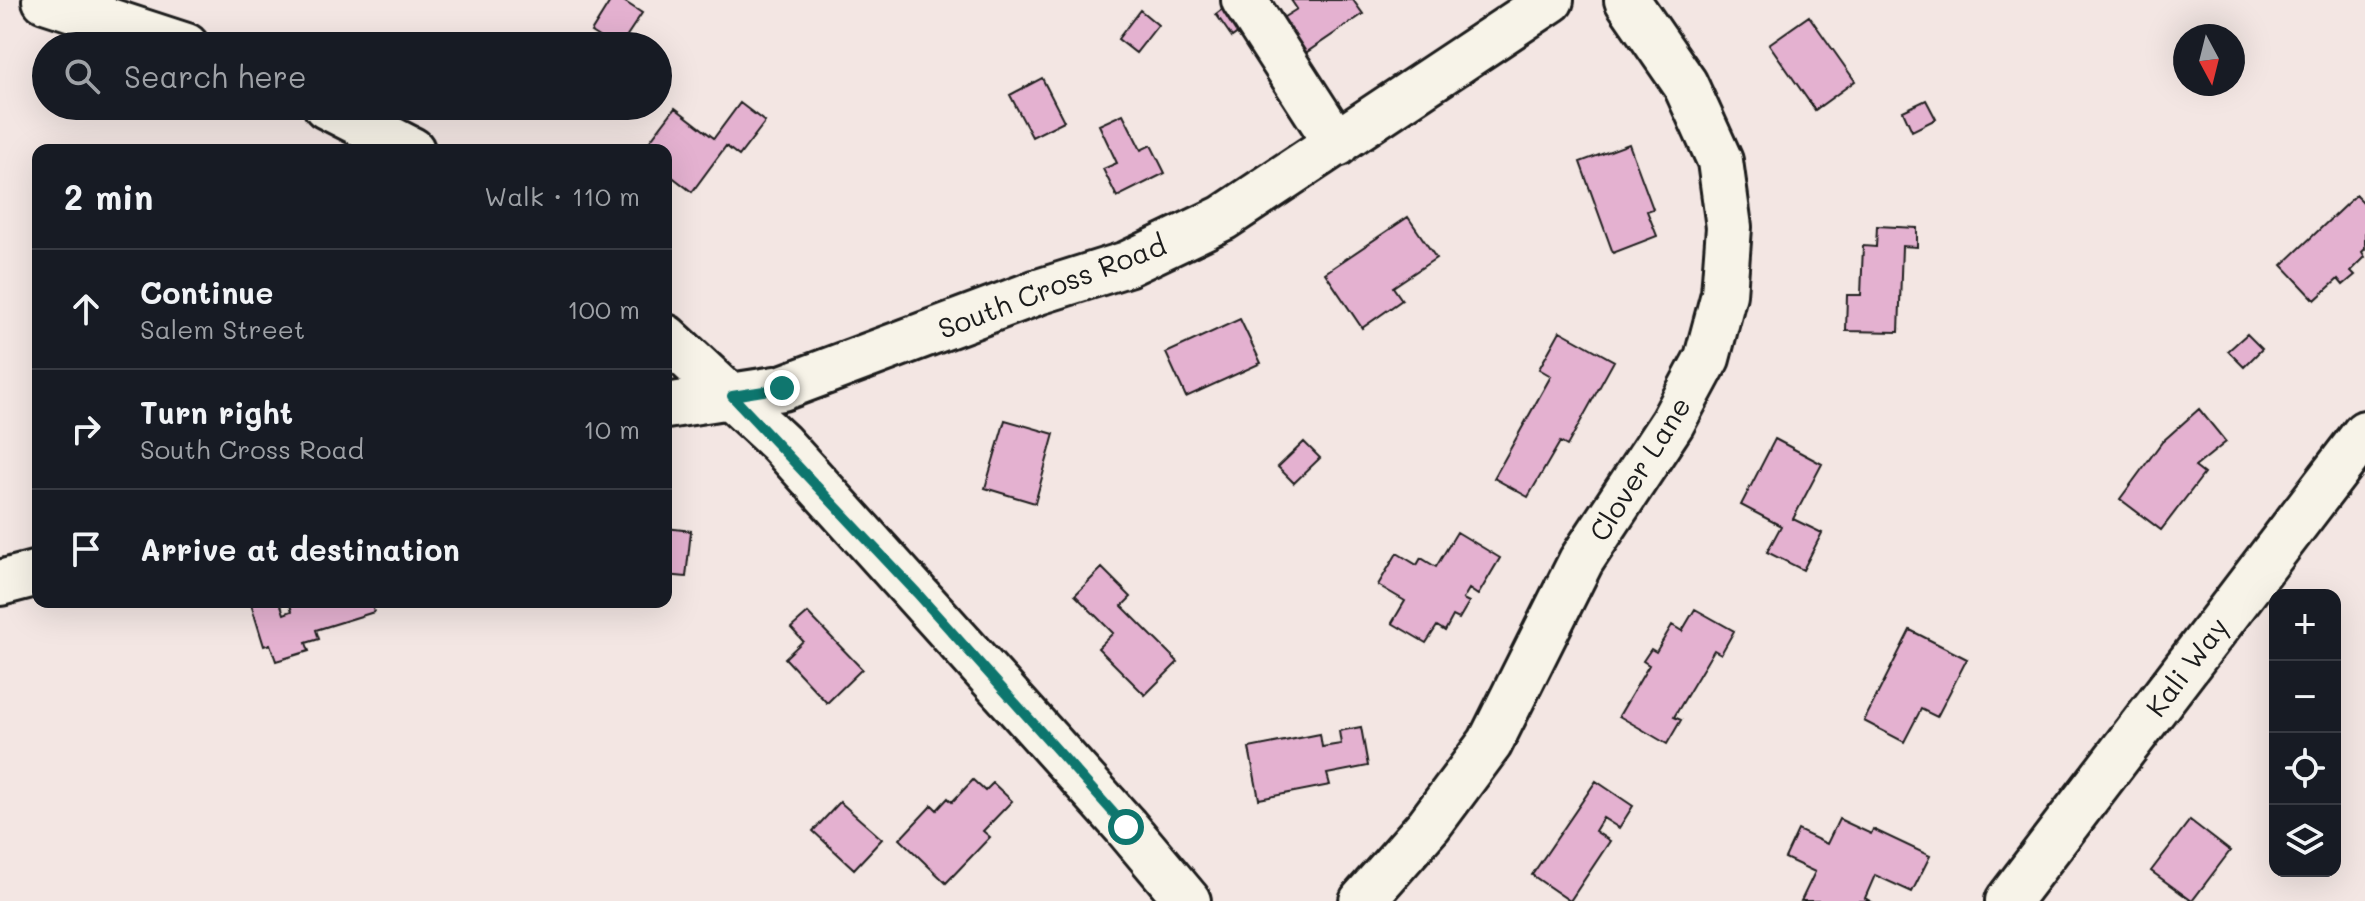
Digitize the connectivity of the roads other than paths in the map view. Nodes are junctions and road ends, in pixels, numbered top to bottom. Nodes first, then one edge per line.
1 (45, 0) edge
2 (1244, 0) edge
3 (1551, 0) edge
4 (1627, 0) edge
5 (121, 12) edge
6 (159, 32) edge
7 (353, 120) edge
8 (400, 144) edge
9 (1337, 144) junction
10 (672, 342) edge
11 (732, 396) junction
12 (672, 405) edge
13 (2365, 433) edge
14 (32, 575) edge
15 (0, 583) edge
16 (2029, 891) edge
17 (1188, 901) edge
18 (1362, 901) edge

1 - 5 street
2 - 9 street
3 - 9 street, South Cross Road
4 - 18 street, Clover Lane
5 - 6 street
7 - 8 street
9 - 11 street, South Cross Road
10 - 11 street
11 - 12 street, South Cross Road
11 - 17 street
13 - 16 street, Kali Way
14 - 15 street

